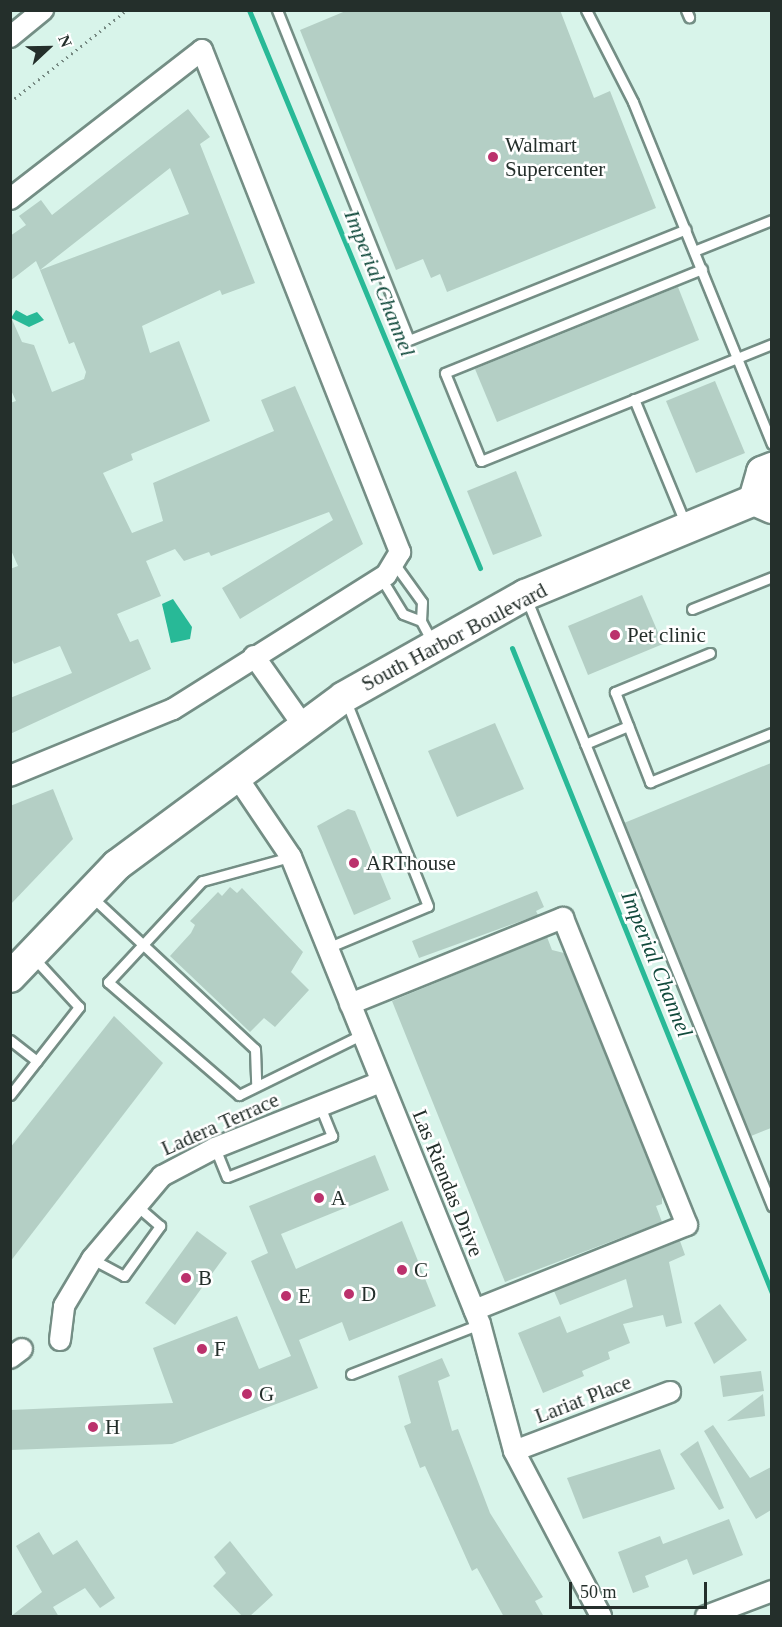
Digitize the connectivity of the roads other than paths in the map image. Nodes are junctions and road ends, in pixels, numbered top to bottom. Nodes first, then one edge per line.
1 (277, 10) edge
2 (586, 10) edge
3 (38, 12) edge
4 (10, 37) edge
5 (10, 199) edge
6 (771, 219) edge
7 (686, 229) junction
8 (694, 251) junction
9 (702, 269) junction
10 (771, 344) edge
11 (737, 358) junction
12 (634, 399) junction
13 (771, 444) edge
14 (771, 468) edge
15 (763, 504) edge
16 (687, 529) junction
17 (389, 572) junction
18 (771, 577) edge
19 (525, 595) junction
20 (692, 609) dead end
21 (428, 633) junction
22 (710, 653) dead end
23 (255, 656) junction
24 (344, 697) junction
25 (302, 724) junction
26 (628, 726) junction
27 (771, 733) edge
28 (585, 744) junction
29 (235, 774) junction
30 (10, 776) edge
31 (291, 857) junction
32 (89, 894) junction
33 (142, 944) junction
34 (327, 948) junction
35 (21, 966) edge
36 (350, 1004) junction
37 (361, 1035) junction
38 (10, 1040) edge
39 (37, 1061) junction
40 (381, 1082) junction
41 (256, 1083) junction
42 (10, 1095) edge
43 (320, 1107) junction
44 (214, 1148) junction
45 (134, 1203) junction
46 (771, 1206) edge
47 (92, 1259) junction
48 (477, 1317) junction
49 (60, 1340) dead end
50 (351, 1374) dead end
51 (670, 1392) dead end
52 (514, 1451) junction
53 (771, 1591) edge
54 (601, 1617) edge
55 (706, 1617) edge

1 - 7 lane
2 - 7 lane
3 - 4 street
5 - 17 street
6 - 8 lane
7 - 8 lane
8 - 9 lane
9 - 11 lane
9 - 12 lane
10 - 11 lane
11 - 12 lane
11 - 13 lane
12 - 16 lane
14 - 15 main road, South Harbor Boulevard
15 - 16 main road, South Harbor Boulevard
16 - 19 main road, South Harbor Boulevard
17 - 21 lane
17 - 21 lane
17 - 23 street
18 - 20 lane
19 - 21 main road, South Harbor Boulevard
19 - 28 lane
21 - 24 main road, South Harbor Boulevard
22 - 26 lane
23 - 25 street
23 - 30 street
24 - 25 main road, South Harbor Boulevard
24 - 34 lane
25 - 29 main road, South Harbor Boulevard
26 - 27 lane
26 - 28 lane
28 - 46 lane
29 - 31 street, Las Riendas Drive
29 - 32 main road, South Harbor Boulevard
31 - 33 lane
31 - 34 street, Las Riendas Drive
32 - 33 lane
32 - 35 main road
33 - 41 lane
33 - 41 lane
34 - 36 street, Las Riendas Drive
35 - 39 lane
36 - 37 street, Las Riendas Drive
36 - 48 street
37 - 40 street, Las Riendas Drive
37 - 41 lane
38 - 39 lane
39 - 42 lane
40 - 43 street, Ladera Terrace
40 - 48 street, Las Riendas Drive
43 - 44 street, Ladera Terrace
43 - 44 lane
44 - 45 street, Ladera Terrace
45 - 47 street, Ladera Terrace
45 - 47 lane
47 - 49 street, Ladera Terrace
48 - 50 lane
48 - 52 street, Las Riendas Drive
51 - 52 street, Lariat Place
52 - 54 street, Las Riendas Drive
53 - 55 street

